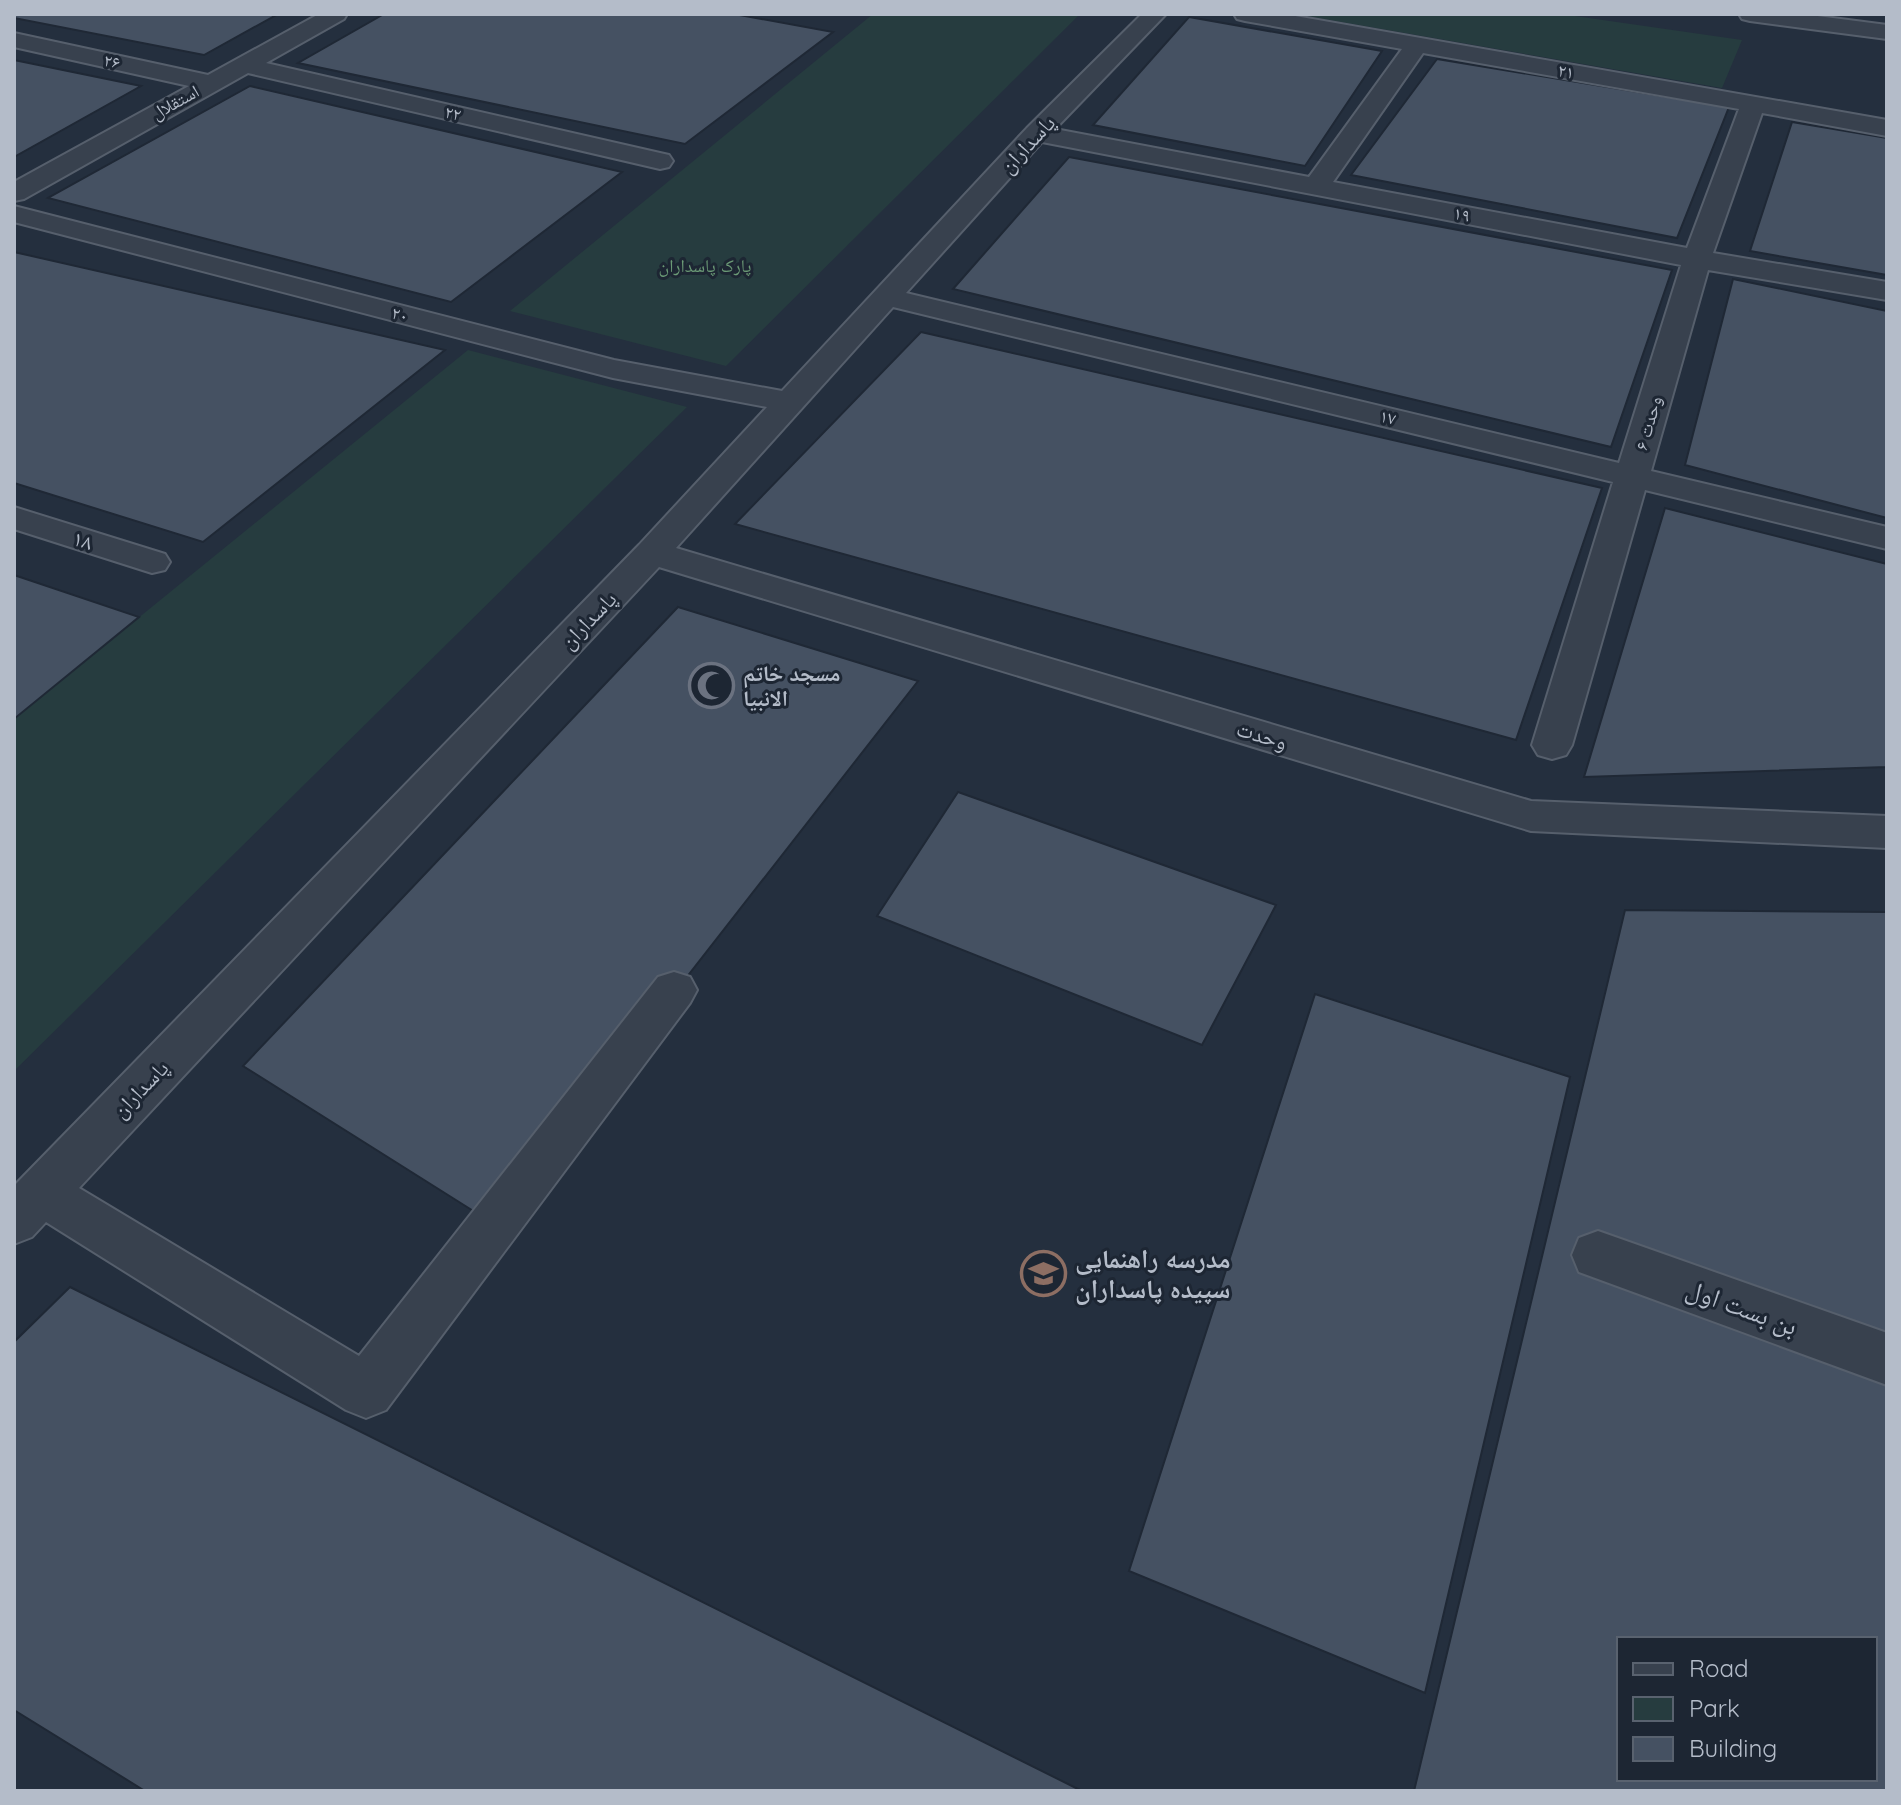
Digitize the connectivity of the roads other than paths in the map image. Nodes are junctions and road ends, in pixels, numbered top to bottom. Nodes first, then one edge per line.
1 (336, 14) edge
2 (1155, 14) edge
3 (1245, 14) edge
4 (1750, 14) edge
5 (1887, 32) edge
6 (14, 40) edge
7 (1417, 45) junction
8 (245, 65) junction
9 (210, 83) junction
10 (1753, 104) junction
11 (1887, 128) edge
12 (1036, 133) junction
13 (660, 161) dead end
14 (1317, 185) junction
15 (14, 193) edge
16 (14, 214) edge
17 (1697, 259) junction
18 (1887, 291) edge
19 (888, 297) junction
20 (789, 402) junction
21 (1633, 475) junction
22 (14, 518) edge
23 (1887, 538) edge
24 (652, 553) junction
25 (152, 562) dead end
26 (1552, 745) dead end
27 (1887, 832) edge
28 (674, 990) dead end
29 (28, 1206) edge
30 (1598, 1255) dead end
31 (1887, 1359) edge

1 - 8 street, استقلال
2 - 12 street, پاسداران
3 - 7 street, ۲۱
4 - 5 street
6 - 9 street, ۲۶
7 - 10 street, ۲۱
7 - 14 street
8 - 9 street, استقلال
8 - 13 street, ۲۲
9 - 15 street, استقلال
10 - 11 street, ۲۱
10 - 17 street, وحدت ۶
12 - 14 street, ۱۹
12 - 19 street, پاسداران
14 - 17 street, ۱۹
16 - 20 street, ۲۰
17 - 18 street, ۱۹
17 - 21 street, وحدت ۶
19 - 20 street, پاسداران
19 - 21 street, ۱۷
20 - 24 street, پاسداران
21 - 23 street, ۱۷
21 - 26 street, وحدت ۶
22 - 25 street, ۱۸
24 - 27 street, وحدت
24 - 29 street, پاسداران
28 - 29 street
30 - 31 street, بن بست اول

